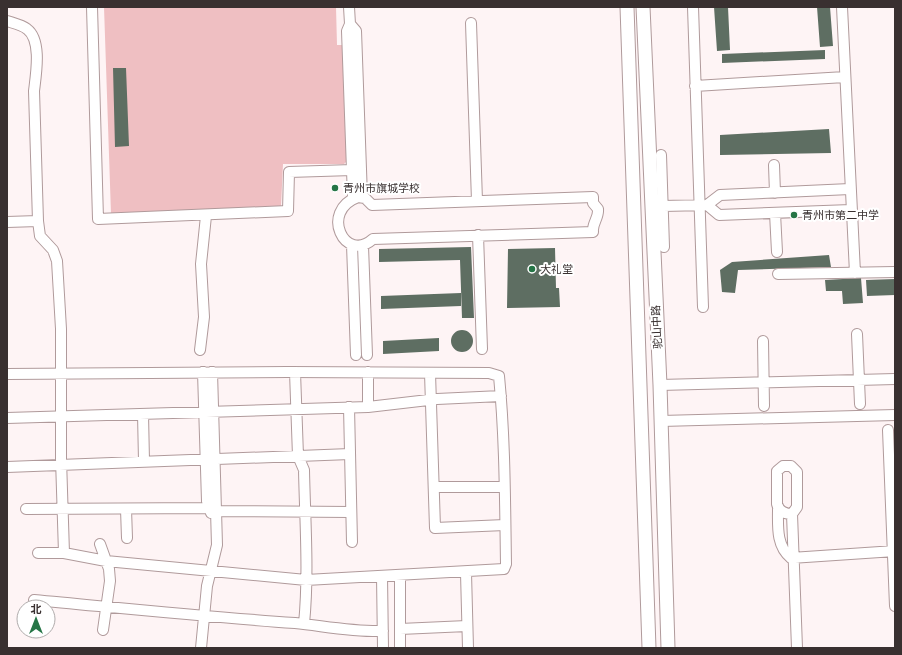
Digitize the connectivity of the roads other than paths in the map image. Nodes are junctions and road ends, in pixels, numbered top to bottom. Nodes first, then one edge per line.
1 (92, 7) edge
2 (349, 7) edge
3 (627, 7) edge
4 (643, 7) edge
5 (693, 7) edge
6 (842, 7) edge
7 (7, 21) edge
8 (471, 23) dead end
9 (350, 24) junction
10 (845, 77) junction
11 (695, 86) junction
12 (661, 155) dead end
13 (774, 165) dead end
14 (352, 170) junction
15 (850, 190) junction
16 (775, 193) junction
17 (357, 198) junction
18 (477, 201) junction
19 (704, 205) junction
20 (663, 206) junction
21 (851, 210) junction
22 (775, 213) junction
23 (206, 216) junction
24 (38, 221) junction
25 (7, 222) edge
26 (478, 235) junction
27 (352, 245) junction
28 (363, 246) junction
29 (664, 247) dead end
30 (776, 252) dead end
31 (895, 272) edge
32 (855, 273) junction
33 (778, 274) dead end
34 (703, 307) dead end
35 (355, 315) junction
36 (366, 315) junction
37 (857, 334) dead end
38 (763, 341) dead end
39 (482, 349) dead end
40 (200, 350) dead end
41 (367, 354) dead end
42 (356, 355) dead end
43 (208, 372) junction
44 (295, 372) junction
45 (368, 372) junction
46 (62, 373) junction
47 (430, 373) junction
48 (7, 374) edge
49 (895, 379) edge
50 (859, 380) junction
51 (764, 382) junction
52 (660, 386) junction
53 (501, 396) junction
54 (431, 400) junction
55 (860, 404) dead end
56 (764, 406) dead end
57 (348, 407) junction
58 (368, 407) junction
59 (296, 409) junction
60 (208, 412) junction
61 (143, 414) junction
62 (895, 415) edge
63 (62, 416) junction
64 (7, 418) edge
65 (661, 421) junction
66 (888, 430) dead end
67 (350, 454) junction
68 (298, 456) junction
69 (210, 458) junction
70 (144, 461) junction
71 (61, 466) junction
72 (7, 468) edge
73 (434, 486) junction
74 (504, 486) junction
75 (26, 509) dead end
76 (126, 509) junction
77 (213, 509) junction
78 (778, 509) junction
79 (63, 510) junction
80 (305, 511) junction
81 (351, 512) junction
82 (792, 514) junction
83 (505, 525) junction
84 (127, 538) dead end
85 (352, 542) dead end
86 (100, 544) dead end
87 (894, 551) edge
88 (38, 553) dead end
89 (64, 553) junction
90 (794, 557) junction
91 (106, 561) junction
92 (210, 571) junction
93 (466, 573) junction
94 (382, 576) junction
95 (400, 576) junction
96 (306, 580) junction
97 (56, 602) edge
98 (895, 606) edge
99 (106, 607) junction
100 (203, 617) junction
101 (304, 624) junction
102 (467, 626) junction
103 (400, 629) junction
104 (103, 630) dead end
105 (383, 631) junction
106 (201, 648) edge
107 (383, 648) edge
108 (400, 648) edge
109 (468, 648) edge
110 (649, 648) edge
111 (668, 648) edge
112 (797, 648) edge

1 - 23 street
2 - 9 street
3 - 110 main road, 驼山中路
4 - 52 main road, 驼山中路
5 - 11 street
6 - 10 street
7 - 24 street
8 - 18 street
9 - 14 street
9 - 17 street
10 - 11 street
10 - 15 street
11 - 19 street
12 - 20 street
13 - 16 street
14 - 17 street
14 - 23 street
15 - 16 street
15 - 21 street
16 - 19 street
17 - 18 street
17 - 27 street
18 - 26 street
19 - 20 street
19 - 22 street
19 - 34 street
20 - 29 street
21 - 22 street
21 - 32 street
22 - 30 street
23 - 40 street
24 - 25 street
24 - 46 street
26 - 28 street
26 - 39 street
27 - 28 street
27 - 35 street
28 - 36 street
31 - 32 street
32 - 33 street
35 - 36 street
35 - 42 street
36 - 41 street
37 - 50 street
38 - 51 street
43 - 44 street
43 - 46 street
43 - 60 street
44 - 45 street
44 - 59 street
45 - 47 street
45 - 58 street
46 - 48 street
46 - 63 street
47 - 53 street
47 - 54 street
49 - 50 street
50 - 51 street
50 - 55 street
51 - 52 street
51 - 56 street
52 - 65 main road, 驼山中路
53 - 54 street
53 - 74 street
54 - 58 street
54 - 73 street
57 - 58 street
57 - 59 street
57 - 67 street
59 - 60 street
59 - 68 street
60 - 61 street
60 - 69 street
61 - 63 street
61 - 70 street
62 - 65 street
63 - 64 street
63 - 71 street
65 - 111 main road, 驼山中路
66 - 87 street
67 - 68 street
67 - 81 street
68 - 69 street
68 - 80 street
69 - 70 street
69 - 77 street
70 - 71 street
71 - 72 street
71 - 79 street
73 - 74 street
73 - 83 street
74 - 83 street
75 - 79 street
76 - 77 street
76 - 79 street
76 - 84 street
77 - 80 street
77 - 92 street
78 - 82 street
78 - 82 street
78 - 90 street
79 - 89 street
80 - 81 street
80 - 96 street
81 - 85 street
82 - 90 street
83 - 93 street
86 - 91 street
87 - 90 street
87 - 98 street
88 - 89 street
89 - 91 street
90 - 112 street
91 - 92 street
91 - 99 street
92 - 96 street
92 - 100 street
93 - 95 street
93 - 102 street
94 - 95 street
94 - 96 street
94 - 105 street
95 - 103 street
96 - 101 street
97 - 99 street
99 - 100 street
99 - 104 street
100 - 101 street
100 - 106 street
101 - 105 street
102 - 103 street
102 - 109 street
103 - 108 street
105 - 107 street

